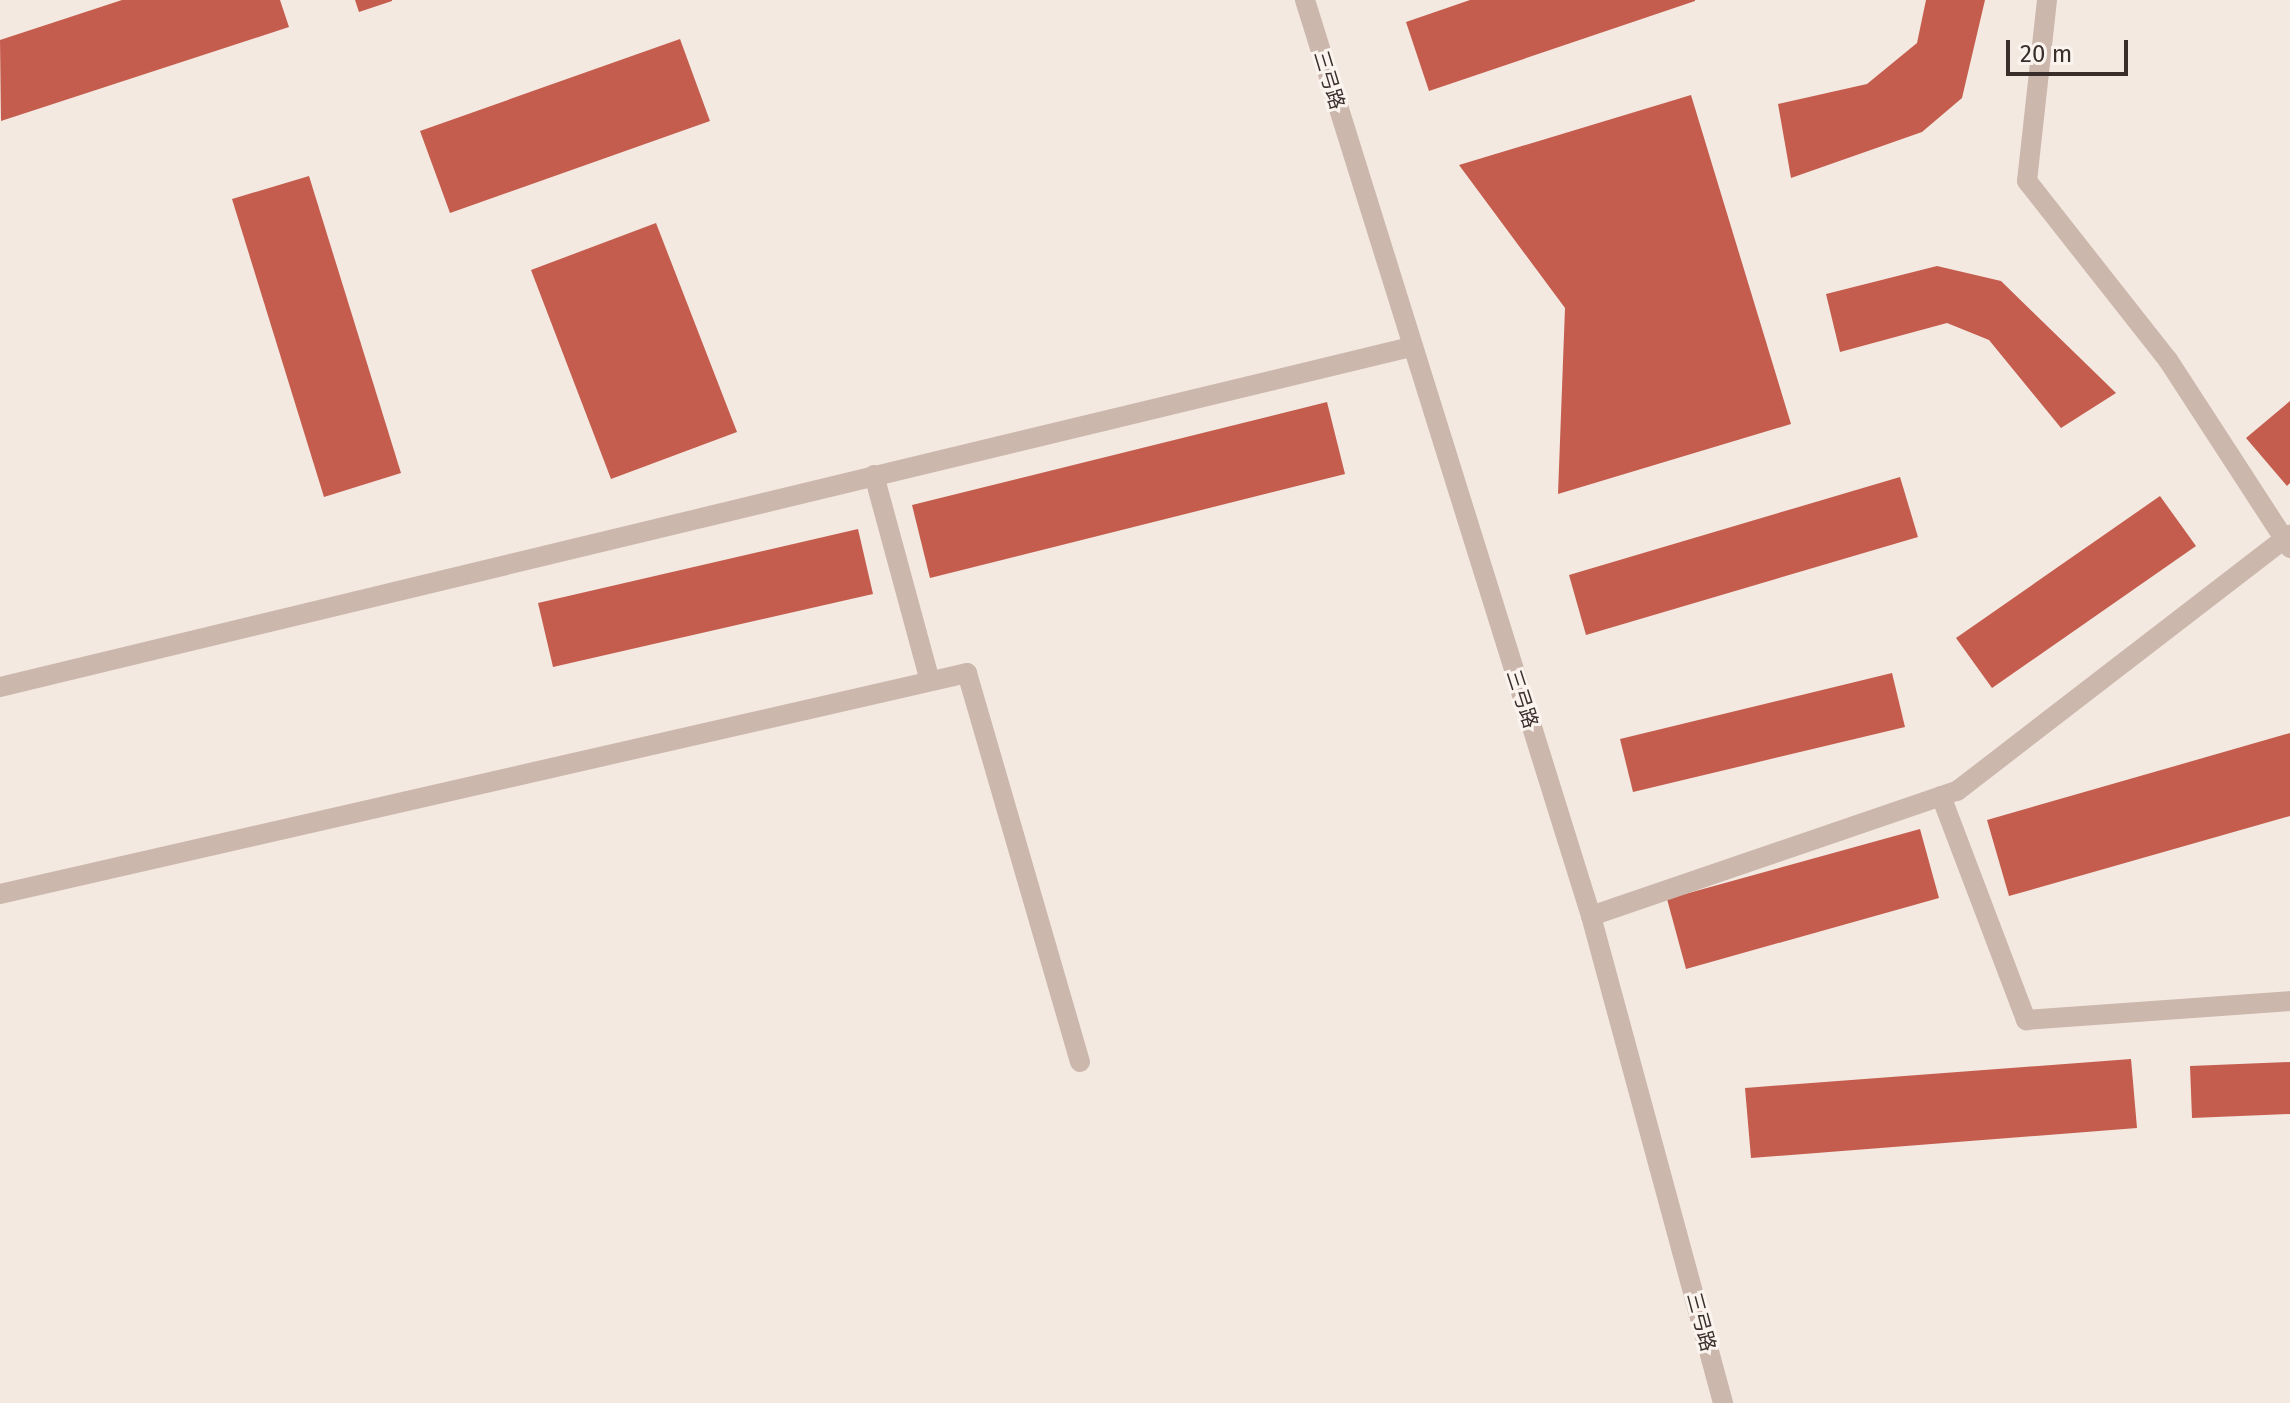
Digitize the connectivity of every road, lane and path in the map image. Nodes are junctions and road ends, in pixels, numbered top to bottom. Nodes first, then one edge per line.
1 (1305, 0) edge
2 (2047, 0) edge
3 (1411, 347) junction
4 (874, 475) junction
5 (2288, 541) edge
6 (930, 681) junction
7 (0, 687) edge
8 (1941, 796) junction
9 (0, 894) edge
10 (1591, 916) junction
11 (2290, 1001) edge
12 (1080, 1062) dead end
13 (1723, 1403) edge

1 - 3 street, 三弓路
2 - 5 street
3 - 4 street
3 - 10 street, 三弓路
4 - 6 street
4 - 7 street
5 - 8 street
6 - 9 street
6 - 12 street
8 - 10 street
8 - 11 street
10 - 13 street, 三弓路

